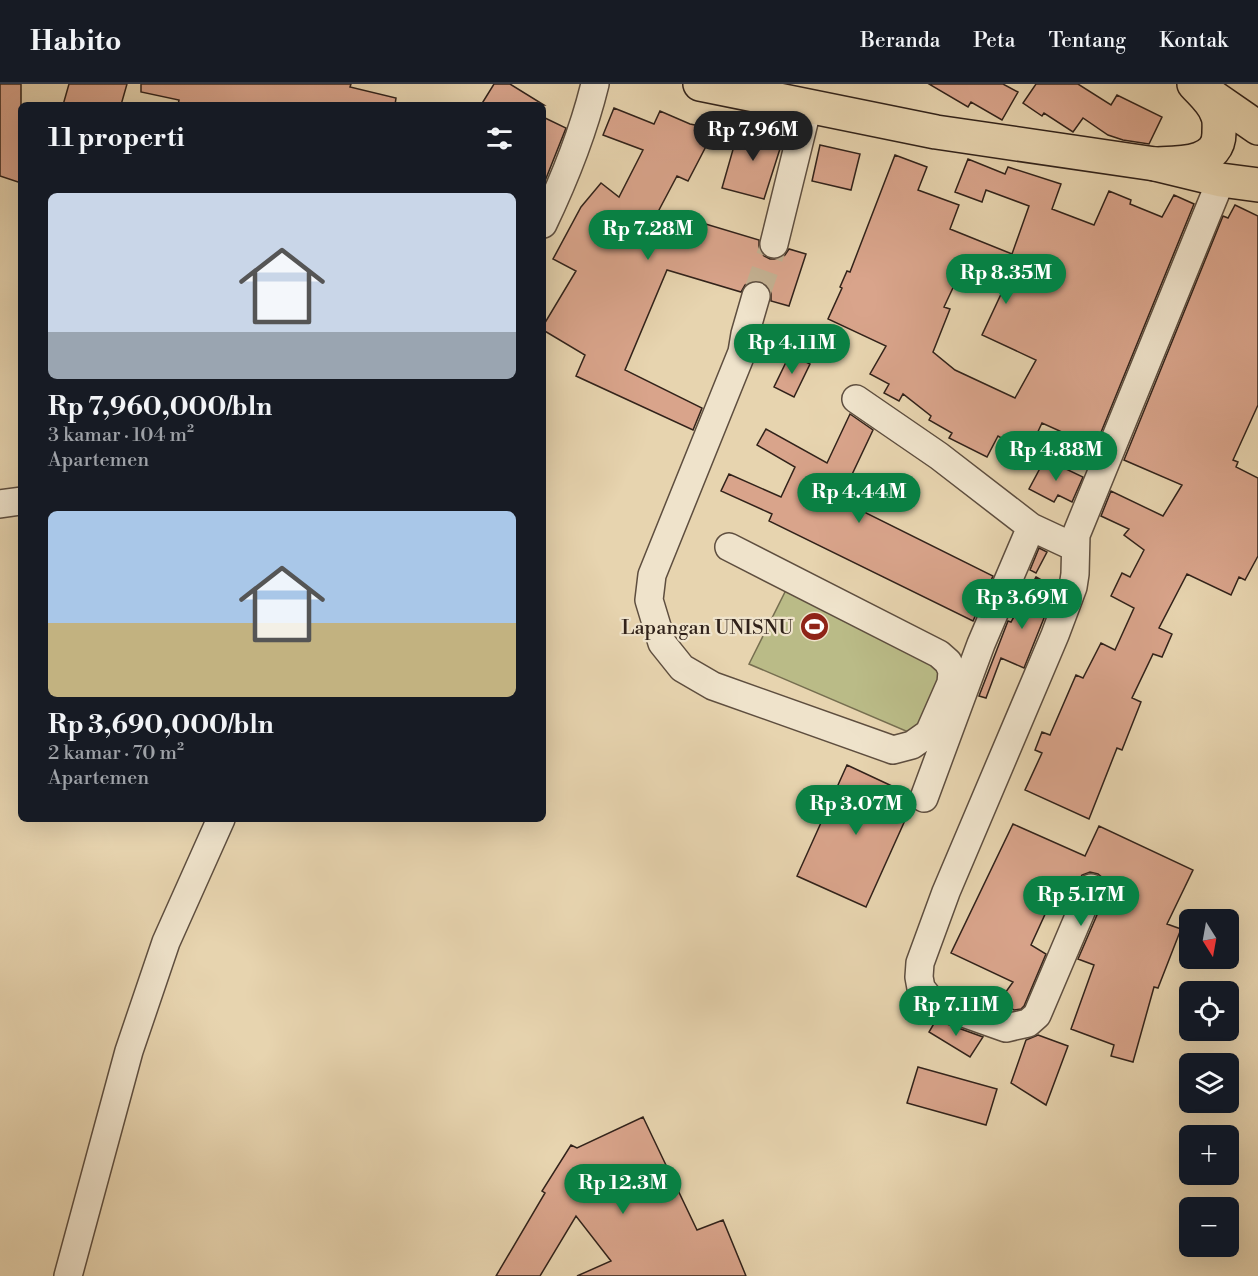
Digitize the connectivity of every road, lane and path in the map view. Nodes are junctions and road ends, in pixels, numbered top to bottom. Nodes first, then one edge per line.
1 (595, 84) edge
2 (700, 84) edge
3 (1194, 84) edge
4 (808, 106) junction
5 (1258, 128) edge
6 (1155, 164) junction
7 (1221, 180) junction
8 (1258, 185) edge
9 (546, 218) edge
10 (774, 244) tunnel mouth
11 (756, 296) tunnel mouth
12 (856, 399) dead end
13 (18, 501) edge
14 (0, 504) edge
15 (1031, 527) junction
16 (729, 547) dead end
17 (1074, 547) junction
18 (924, 798) dead end
19 (220, 822) edge
20 (1091, 888) dead end
21 (74, 1274) edge

1 - 9 street
2 - 4 main road
3 - 5 main road
3 - 6 main road
4 - 6 main road
4 - 10 street
6 - 7 main road
7 - 8 main road
7 - 17 street
11 - 16 street
12 - 15 street
13 - 14 street
15 - 17 street
15 - 18 street
17 - 20 street
19 - 21 street

